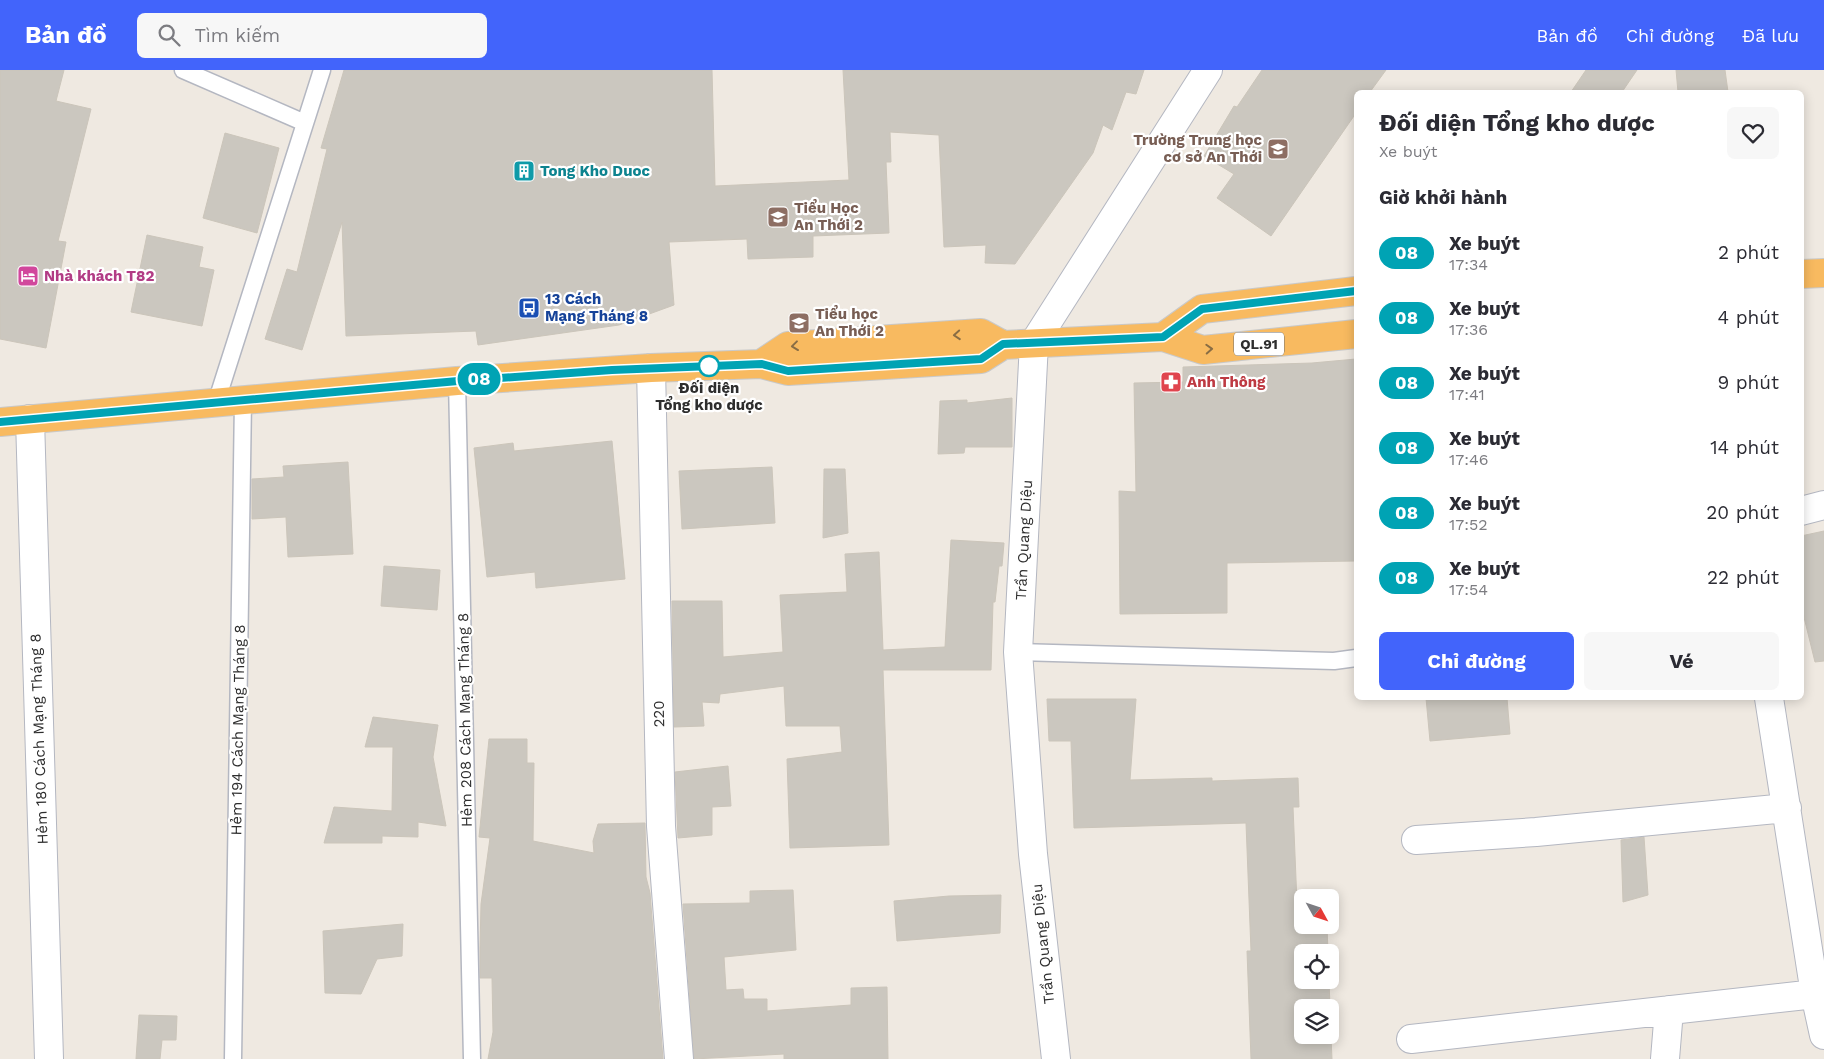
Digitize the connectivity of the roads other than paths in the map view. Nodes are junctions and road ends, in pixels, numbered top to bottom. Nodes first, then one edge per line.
1 (183, 70) edge
2 (322, 70) edge
3 (1208, 70) edge
4 (305, 123) junction
5 (1824, 273) edge
6 (1804, 274) edge
7 (1354, 291) edge
8 (1354, 334) edge
9 (1163, 337) junction
10 (1034, 343) junction
11 (651, 368) junction
12 (458, 381) junction
13 (243, 400) junction
14 (216, 402) junction
15 (30, 419) junction
16 (0, 422) edge
17 (1824, 505) edge
18 (1804, 510) edge
19 (1018, 652) junction
20 (1354, 658) edge
21 (1769, 700) edge
22 (1787, 808) junction
23 (1416, 840) dead end
24 (1816, 994) junction
25 (1669, 1010) junction
26 (1824, 1035) edge
27 (1411, 1039) dead end
28 (49, 1059) edge
29 (233, 1059) edge
30 (472, 1059) edge
31 (679, 1059) edge
32 (1056, 1059) edge
33 (1665, 1059) edge

1 - 4 lane
2 - 4 lane
3 - 10 street, Trần Quang Diệu
4 - 14 lane
5 - 6 highway
7 - 9 highway
9 -> 8 highway, QL.91
9 - 10 highway, QL.91
10 - 11 highway, QL.91
10 - 19 street, Trần Quang Diệu
11 - 12 highway, QL.91
11 - 31 street, 220
12 - 13 highway, QL.91
12 - 30 lane, Hẻm 208 Cách Mạng Tháng 8
13 - 14 highway, QL.91
13 - 29 lane, Hẻm 194 Cách Mạng Tháng 8
14 - 15 highway, QL.91
15 - 16 highway, QL.91
15 - 28 street, Hẻm 180 Cách Mạng Tháng 8
17 - 18 street
19 - 20 lane
19 - 32 street, Trần Quang Diệu
21 - 22 street
22 - 23 street
22 - 24 street
24 - 25 street
24 - 26 street
25 - 27 street
25 - 33 street

